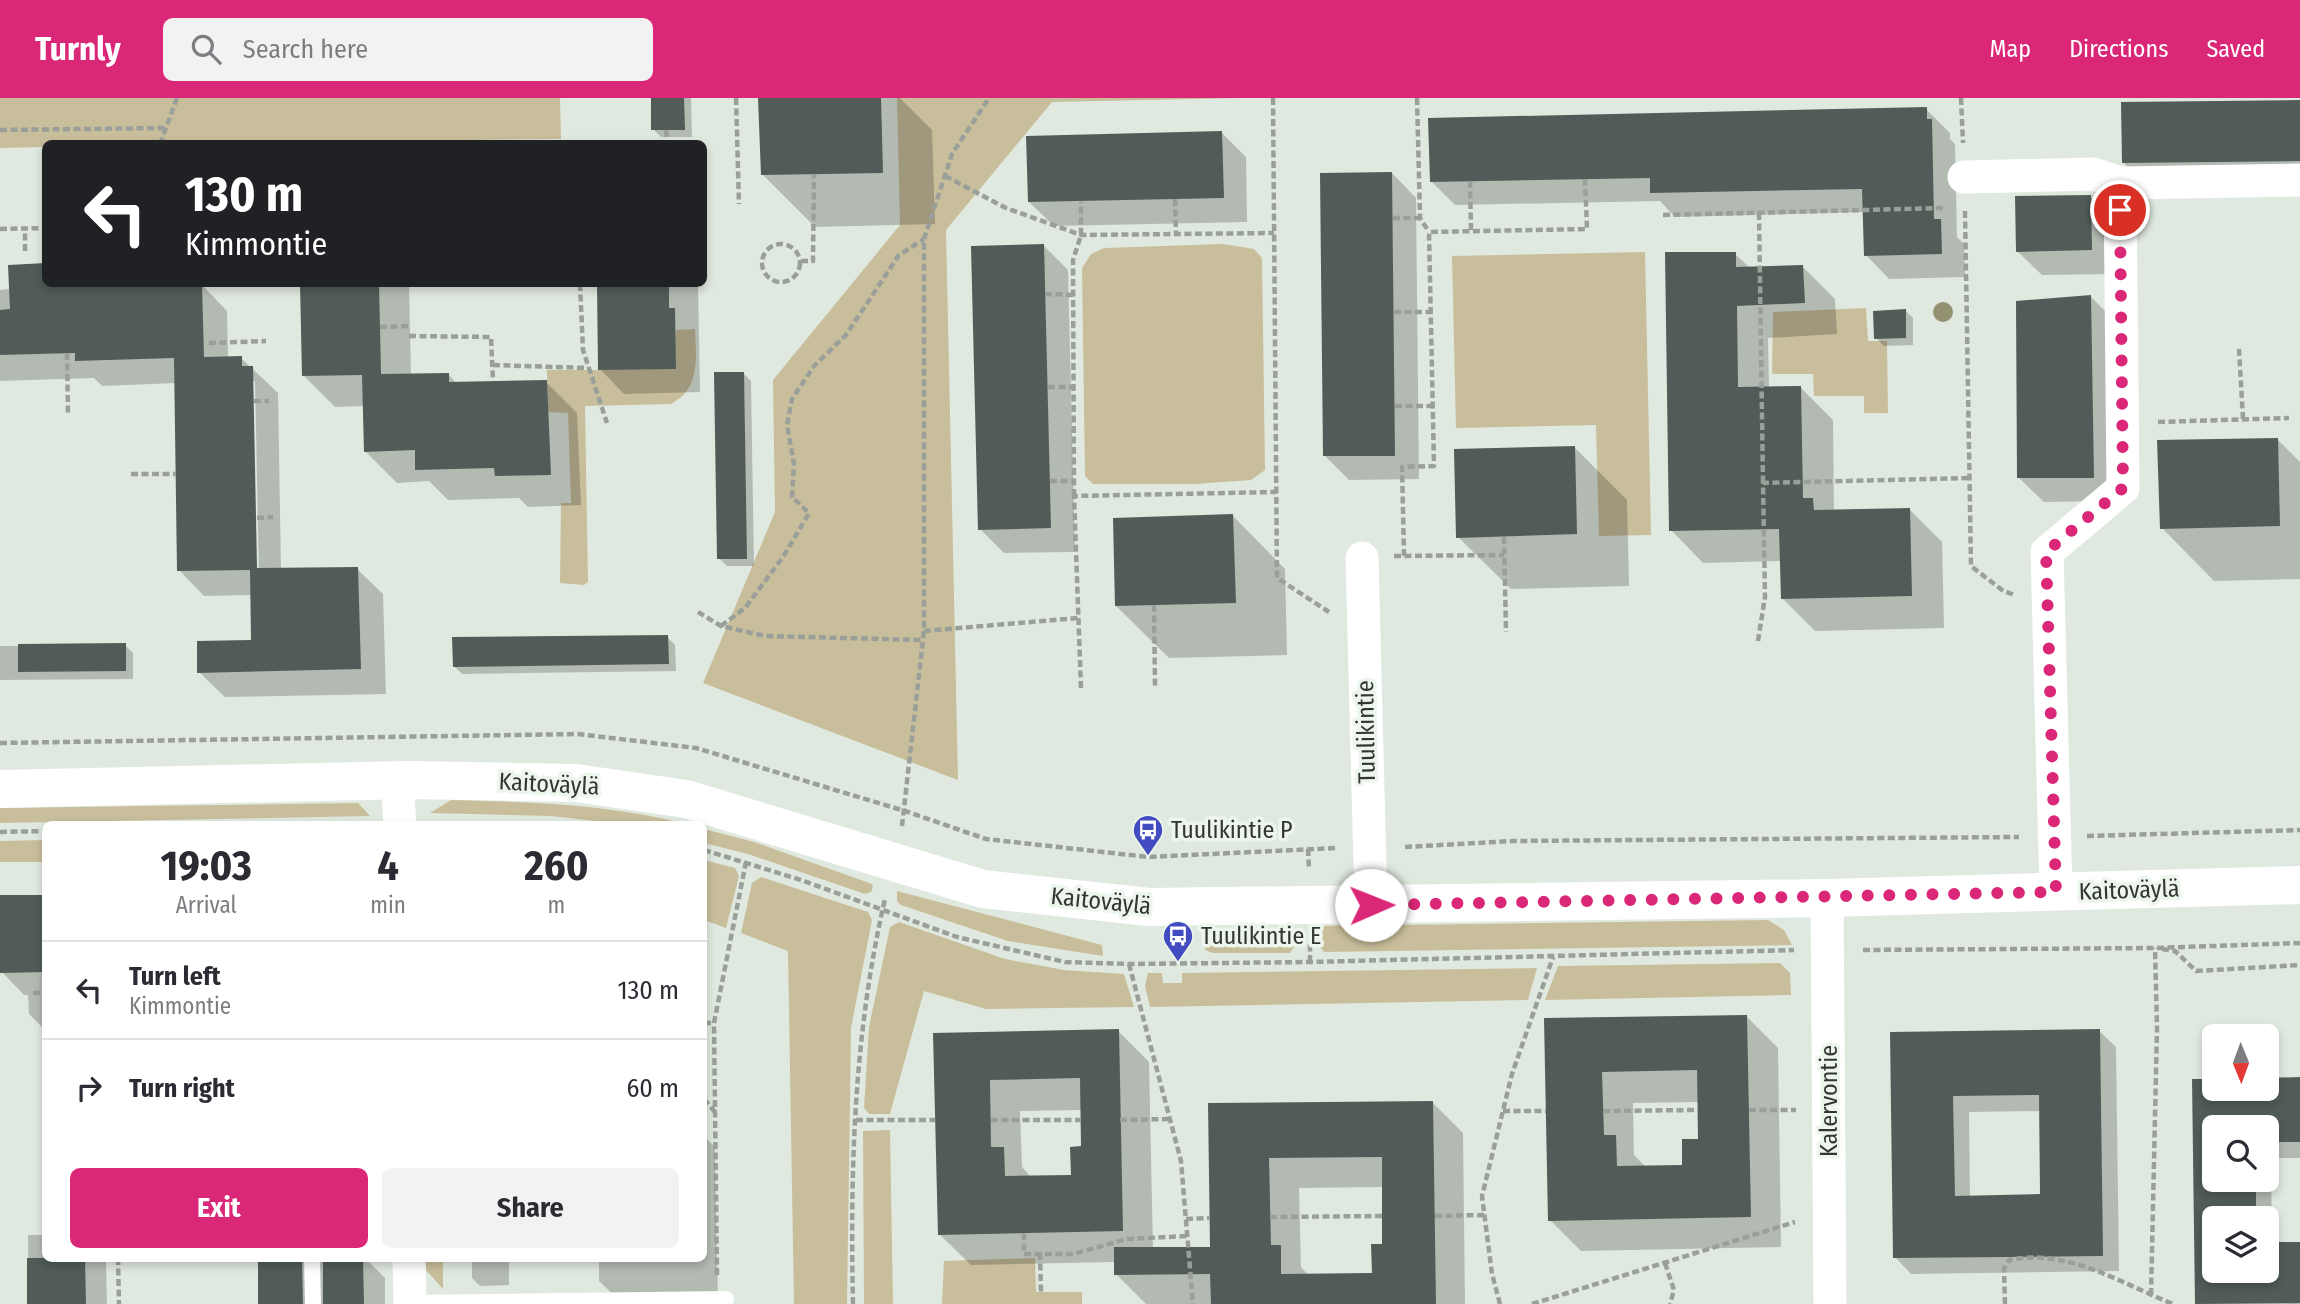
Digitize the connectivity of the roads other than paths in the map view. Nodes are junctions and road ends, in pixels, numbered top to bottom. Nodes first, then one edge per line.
1 (2300, 180) edge
2 (2120, 183) junction
3 (1964, 192) road end
4 (1376, 557) road end
5 (397, 780) junction
6 (0, 789) edge
7 (400, 821) edge
8 (2300, 885) edge
9 (2056, 892) junction
10 (1828, 898) junction
11 (1371, 905) junction
12 (312, 1262) edge
13 (409, 1262) edge
14 (722, 1299) road end
15 (410, 1303) edge
16 (313, 1304) edge
17 (1830, 1304) edge

1 - 2 street
2 - 3 street
2 - 9 street
4 - 11 street, Tuulikintie
5 - 6 street, Kaitoväylä
5 - 7 street
5 - 11 street, Kaitoväylä
8 - 9 street, Kaitoväylä
9 - 10 street, Kaitoväylä
10 - 11 street, Kaitoväylä
10 - 17 street, Kalervontie
12 - 16 lane
13 - 15 street
14 - 15 lane

